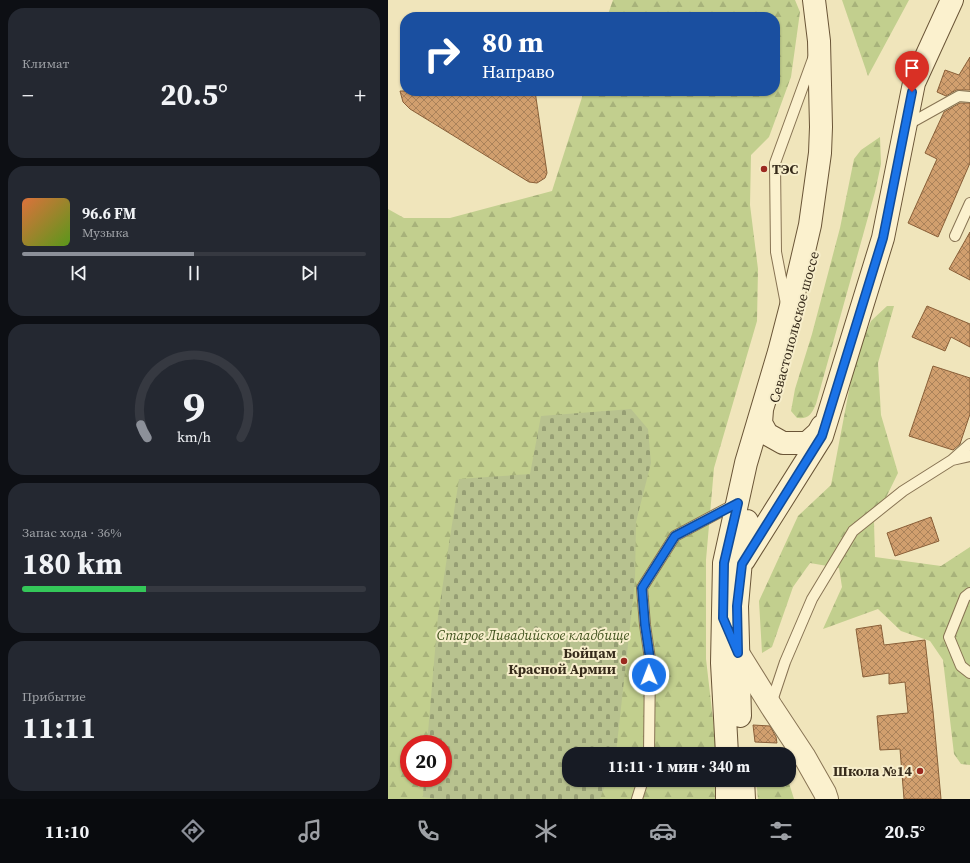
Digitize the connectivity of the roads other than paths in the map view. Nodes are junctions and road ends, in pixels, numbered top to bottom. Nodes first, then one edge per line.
1 (814, 0) edge
2 (824, 0) edge
3 (952, 0) edge
4 (819, 41) junction
5 (970, 98) edge
6 (905, 126) junction
7 (970, 203) edge
8 (954, 236) dead end
9 (788, 317) junction
10 (767, 411) junction
11 (830, 411) junction
12 (766, 434) junction
13 (822, 436) junction
14 (970, 444) edge
15 (970, 456) edge
16 (952, 460) junction
17 (738, 503) junction
18 (743, 538) junction
19 (733, 563) junction
20 (970, 593) edge
21 (723, 618) junction
22 (738, 653) junction
23 (970, 673) edge
24 (771, 706) junction
25 (649, 747) edge
26 (727, 747) edge
27 (742, 747) edge
28 (641, 787) edge
29 (727, 787) edge
30 (743, 787) edge
31 (637, 799) edge
32 (727, 799) edge
33 (744, 799) edge
34 (827, 799) edge

1 - 4 main road
2 - 10 main road, Севастопольское шоссе
3 - 6 main road
4 - 9 main road
4 - 9 lane
5 - 6 lane
6 - 11 main road
7 - 8 lane
9 - 10 main road
10 - 11 main road
10 - 12 main road, Севастопольское шоссе
10 - 17 main road
11 - 12 main road
11 - 13 main road
12 - 18 main road, Севастопольское шоссе
13 - 18 main road
13 - 19 main road
14 - 16 lane
15 - 16 lane
16 - 24 lane
17 - 19 main road
17 - 25 lane
18 - 19 main road, Севастопольское шоссе
19 - 21 main road
19 - 22 main road, Севастопольское шоссе
20 - 23 lane
21 - 22 main road, Севастопольское шоссе
21 - 26 main road
22 - 24 main road
22 - 27 main road, Севастопольское шоссе
24 - 34 main road
28 - 31 lane
29 - 32 main road
30 - 33 main road

